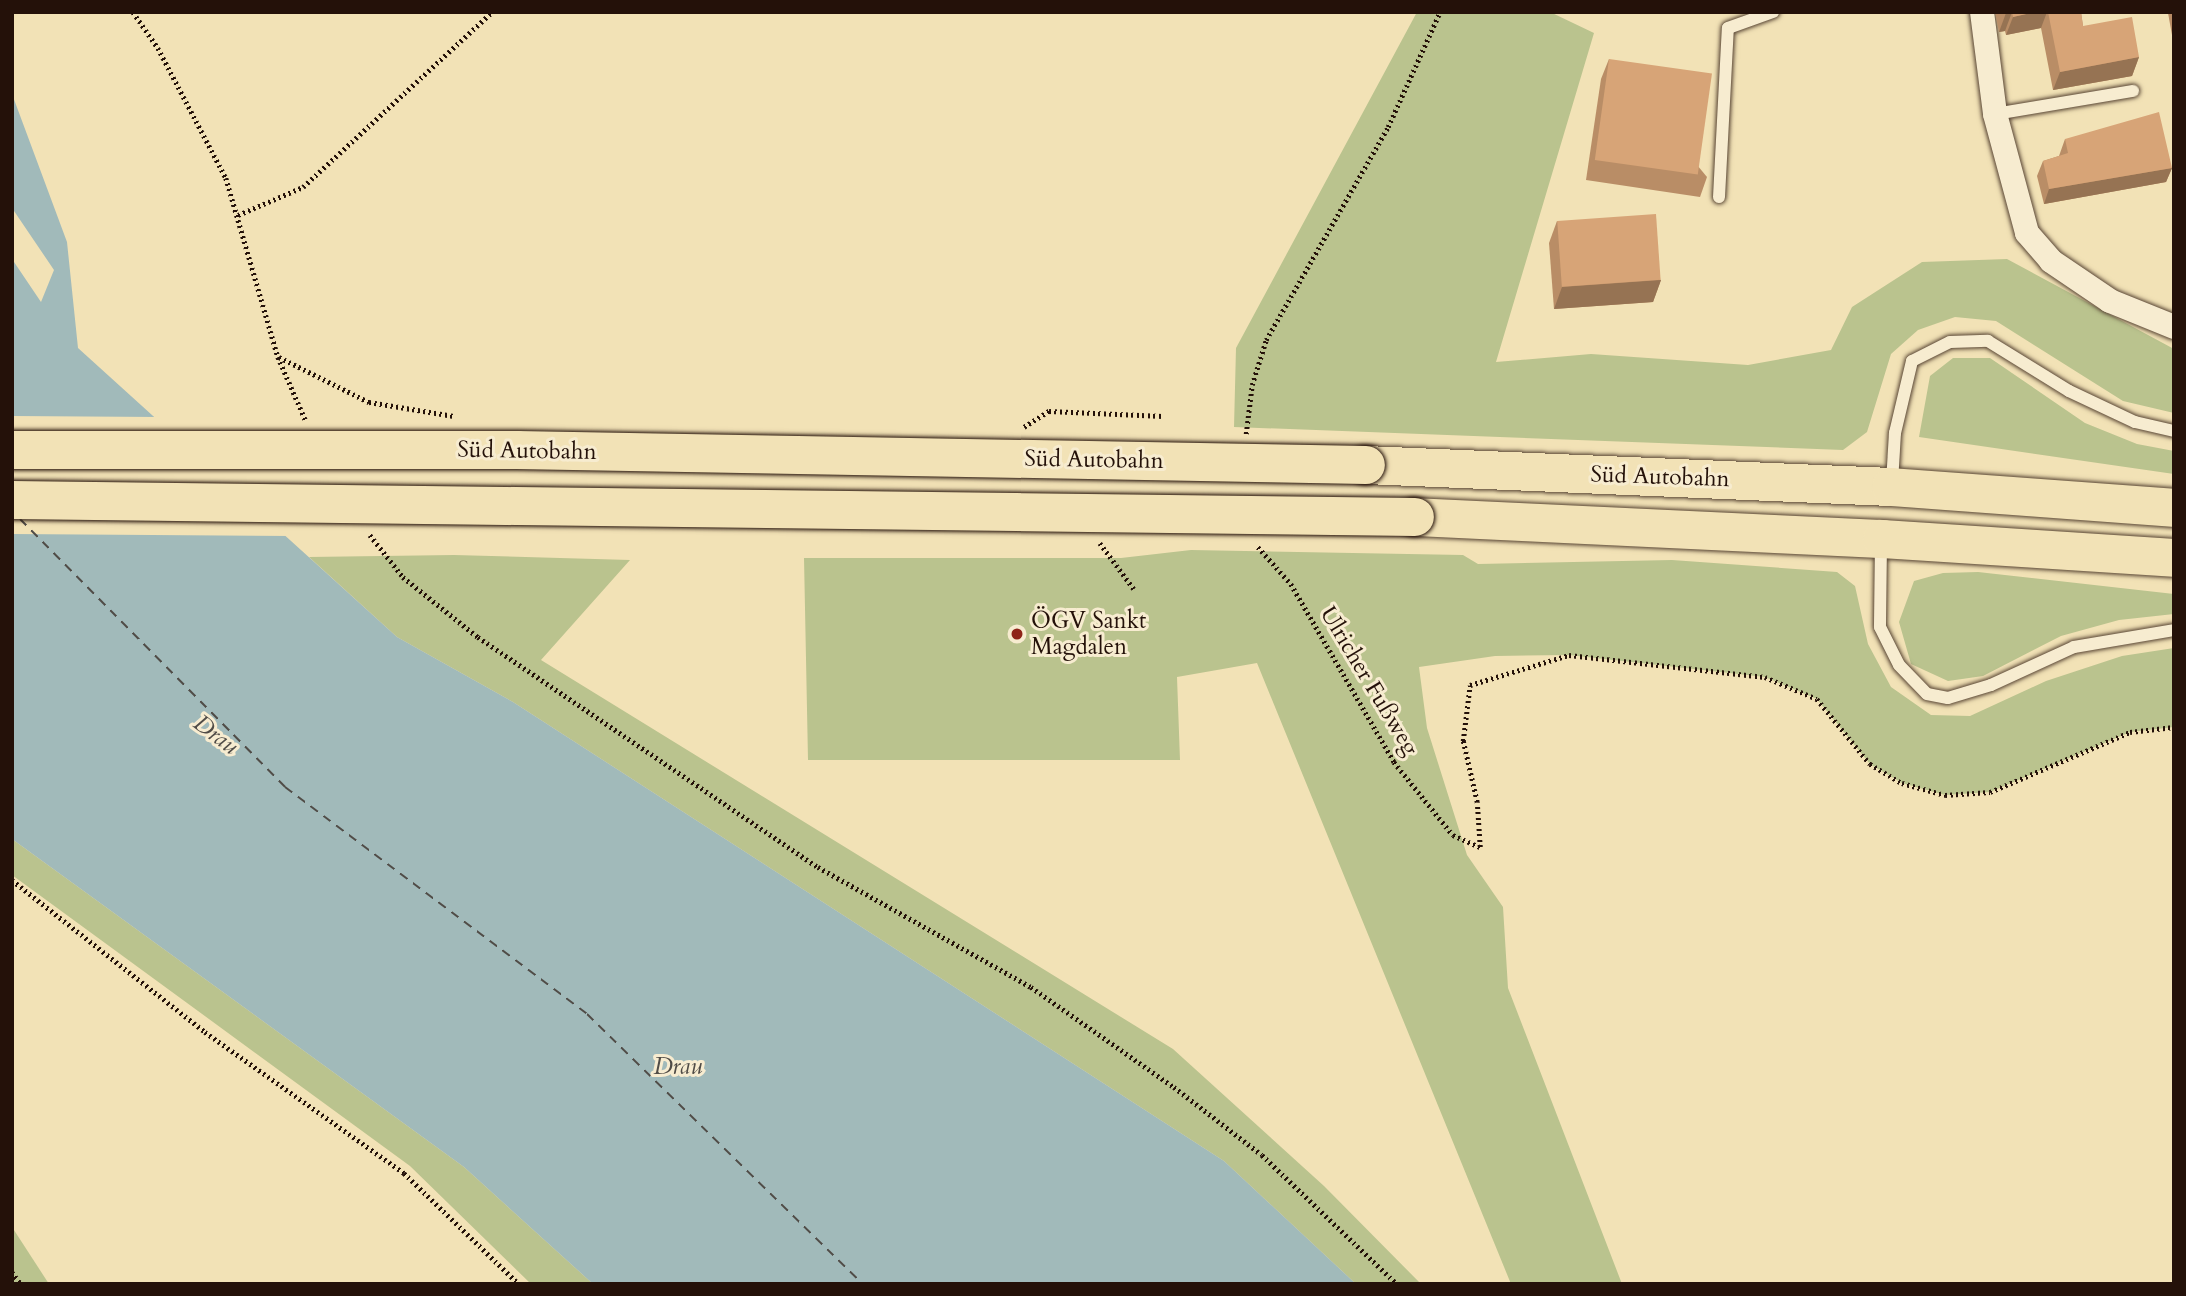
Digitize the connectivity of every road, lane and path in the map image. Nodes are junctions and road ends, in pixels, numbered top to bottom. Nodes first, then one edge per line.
1 (133, 12) edge
2 (492, 12) edge
3 (1440, 12) edge
4 (1773, 12) edge
5 (1982, 12) edge
6 (2133, 91) dead end
7 (1994, 114) junction
8 (1719, 197) dead end
9 (238, 215) junction
10 (2174, 327) edge
11 (1163, 416) dead end
12 (308, 424) dead end
13 (2174, 430) edge
14 (1014, 433) dead end
15 (1245, 439) dead end
16 (12, 450) edge
17 (1891, 487) junction
18 (12, 500) edge
19 (2174, 508) edge
20 (363, 527) dead end
21 (1882, 538) junction
22 (1258, 540) dead end
23 (2174, 558) edge
24 (2174, 630) edge
25 (2174, 727) edge
26 (12, 880) edge
27 (12, 1272) edge
28 (21, 1284) edge
29 (519, 1284) edge
30 (1397, 1284) edge

1 - 9 path
2 - 9 path
3 - 15 path
4 - 8 lane
5 - 7 street
6 - 7 lane
7 - 10 street
9 - 12 path
11 - 14 path
13 - 17 lane
16 - 17 highway, Süd Autobahn, bridge
17 - 19 highway, Süd Autobahn
18 - 21 highway, bridge
20 - 30 path
21 - 23 highway
21 - 24 lane
22 - 25 path, Ulricher Fußweg
26 - 29 path
27 - 28 path

